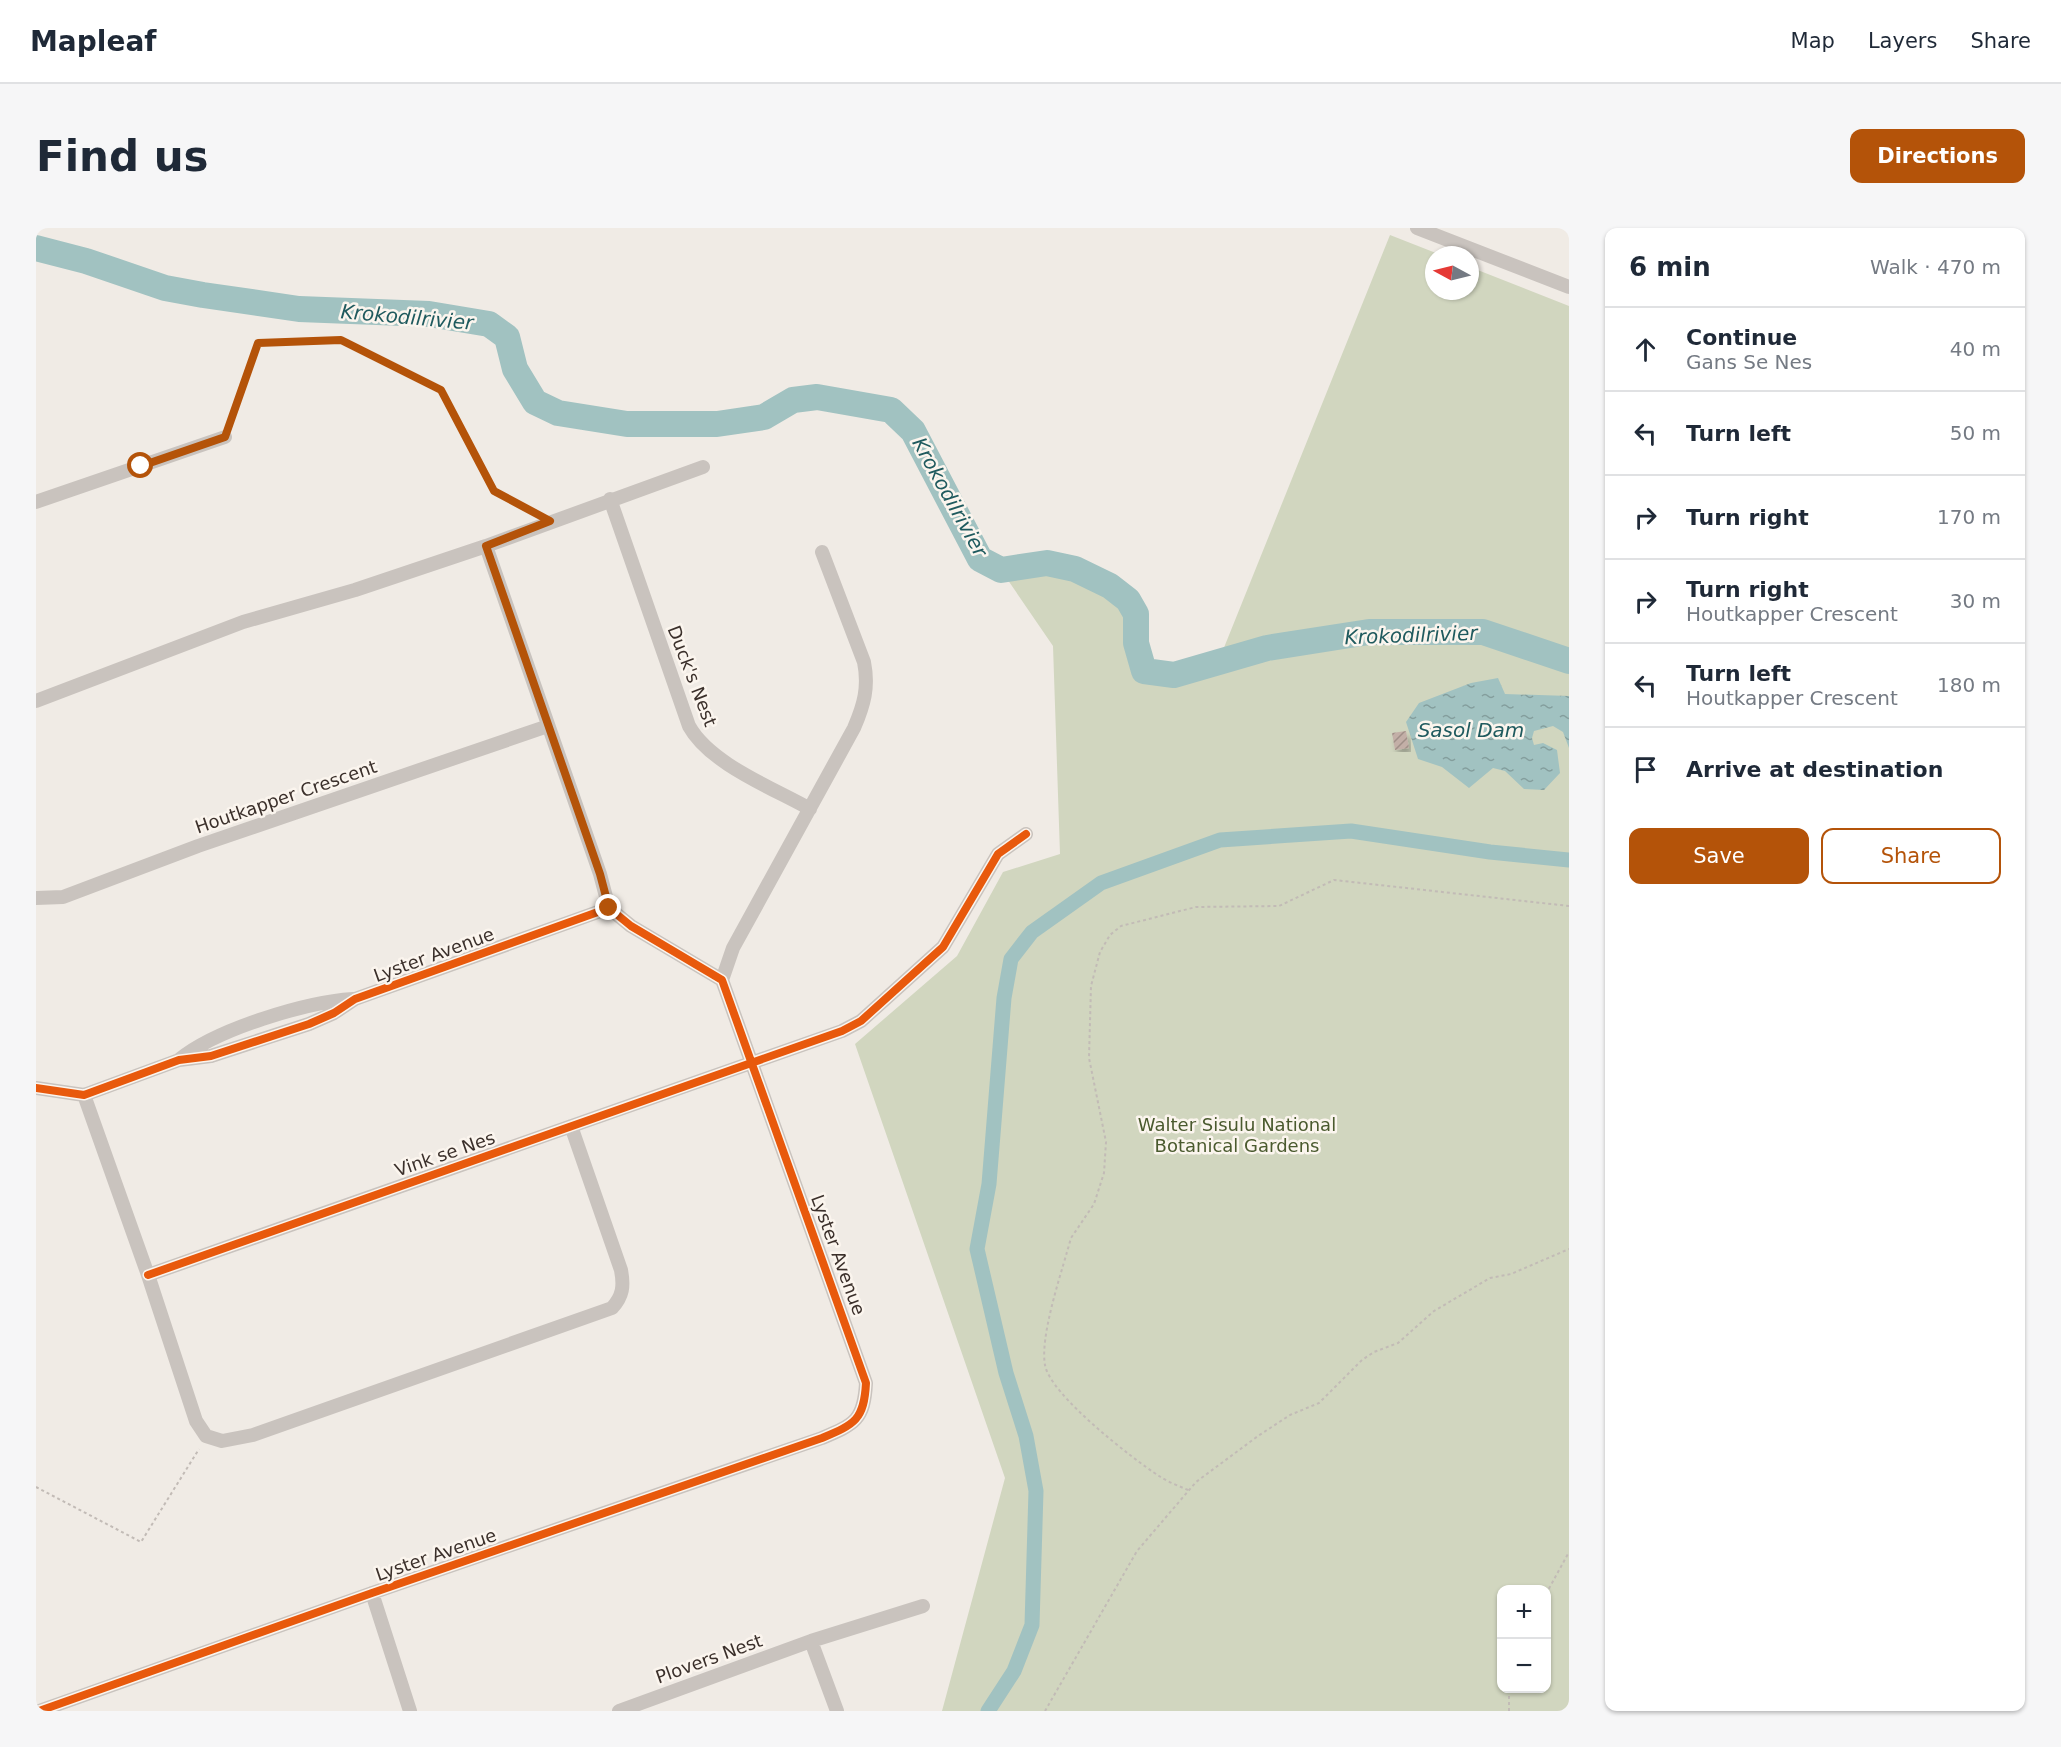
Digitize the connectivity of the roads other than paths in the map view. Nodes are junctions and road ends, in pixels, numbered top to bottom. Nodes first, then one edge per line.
1 (1418, 228) edge
2 (1569, 287) edge
3 (225, 437) road end
4 (703, 467) dead end
5 (610, 499) junction
6 (36, 502) edge
7 (486, 546) junction
8 (822, 552) dead end
9 (36, 701) edge
10 (548, 726) junction
11 (810, 809) junction
12 (1026, 834) dead end
13 (36, 898) edge
14 (609, 908) junction
15 (722, 980) junction
16 (754, 1063) junction
17 (36, 1088) edge
18 (84, 1095) junction
19 (571, 1126) junction
20 (148, 1275) junction
21 (372, 1593) junction
22 (923, 1606) dead end
23 (811, 1641) junction
24 (39, 1711) edge
25 (410, 1711) edge
26 (619, 1711) edge
27 (837, 1711) edge

1 - 2 street
3 - 6 street
4 - 5 street
5 - 7 street
5 - 11 street, Duck's Nest
7 - 9 street
7 - 10 street
8 - 11 street
10 - 13 street, Houtkapper Crescent
10 - 14 street
11 - 15 street
12 - 16 street, Vink se Nes
14 - 15 street
14 - 18 street, Lyster Avenue
15 - 16 street, Lyster Avenue
16 - 19 street, Vink se Nes
16 - 21 street, Lyster Avenue
17 - 18 street, Lyster Avenue
18 - 20 street
19 - 20 street, Vink se Nes
19 - 20 street
21 - 24 street, Lyster Avenue
21 - 25 street
22 - 23 street, Plovers Nest
23 - 26 street, Plovers Nest
23 - 27 street

